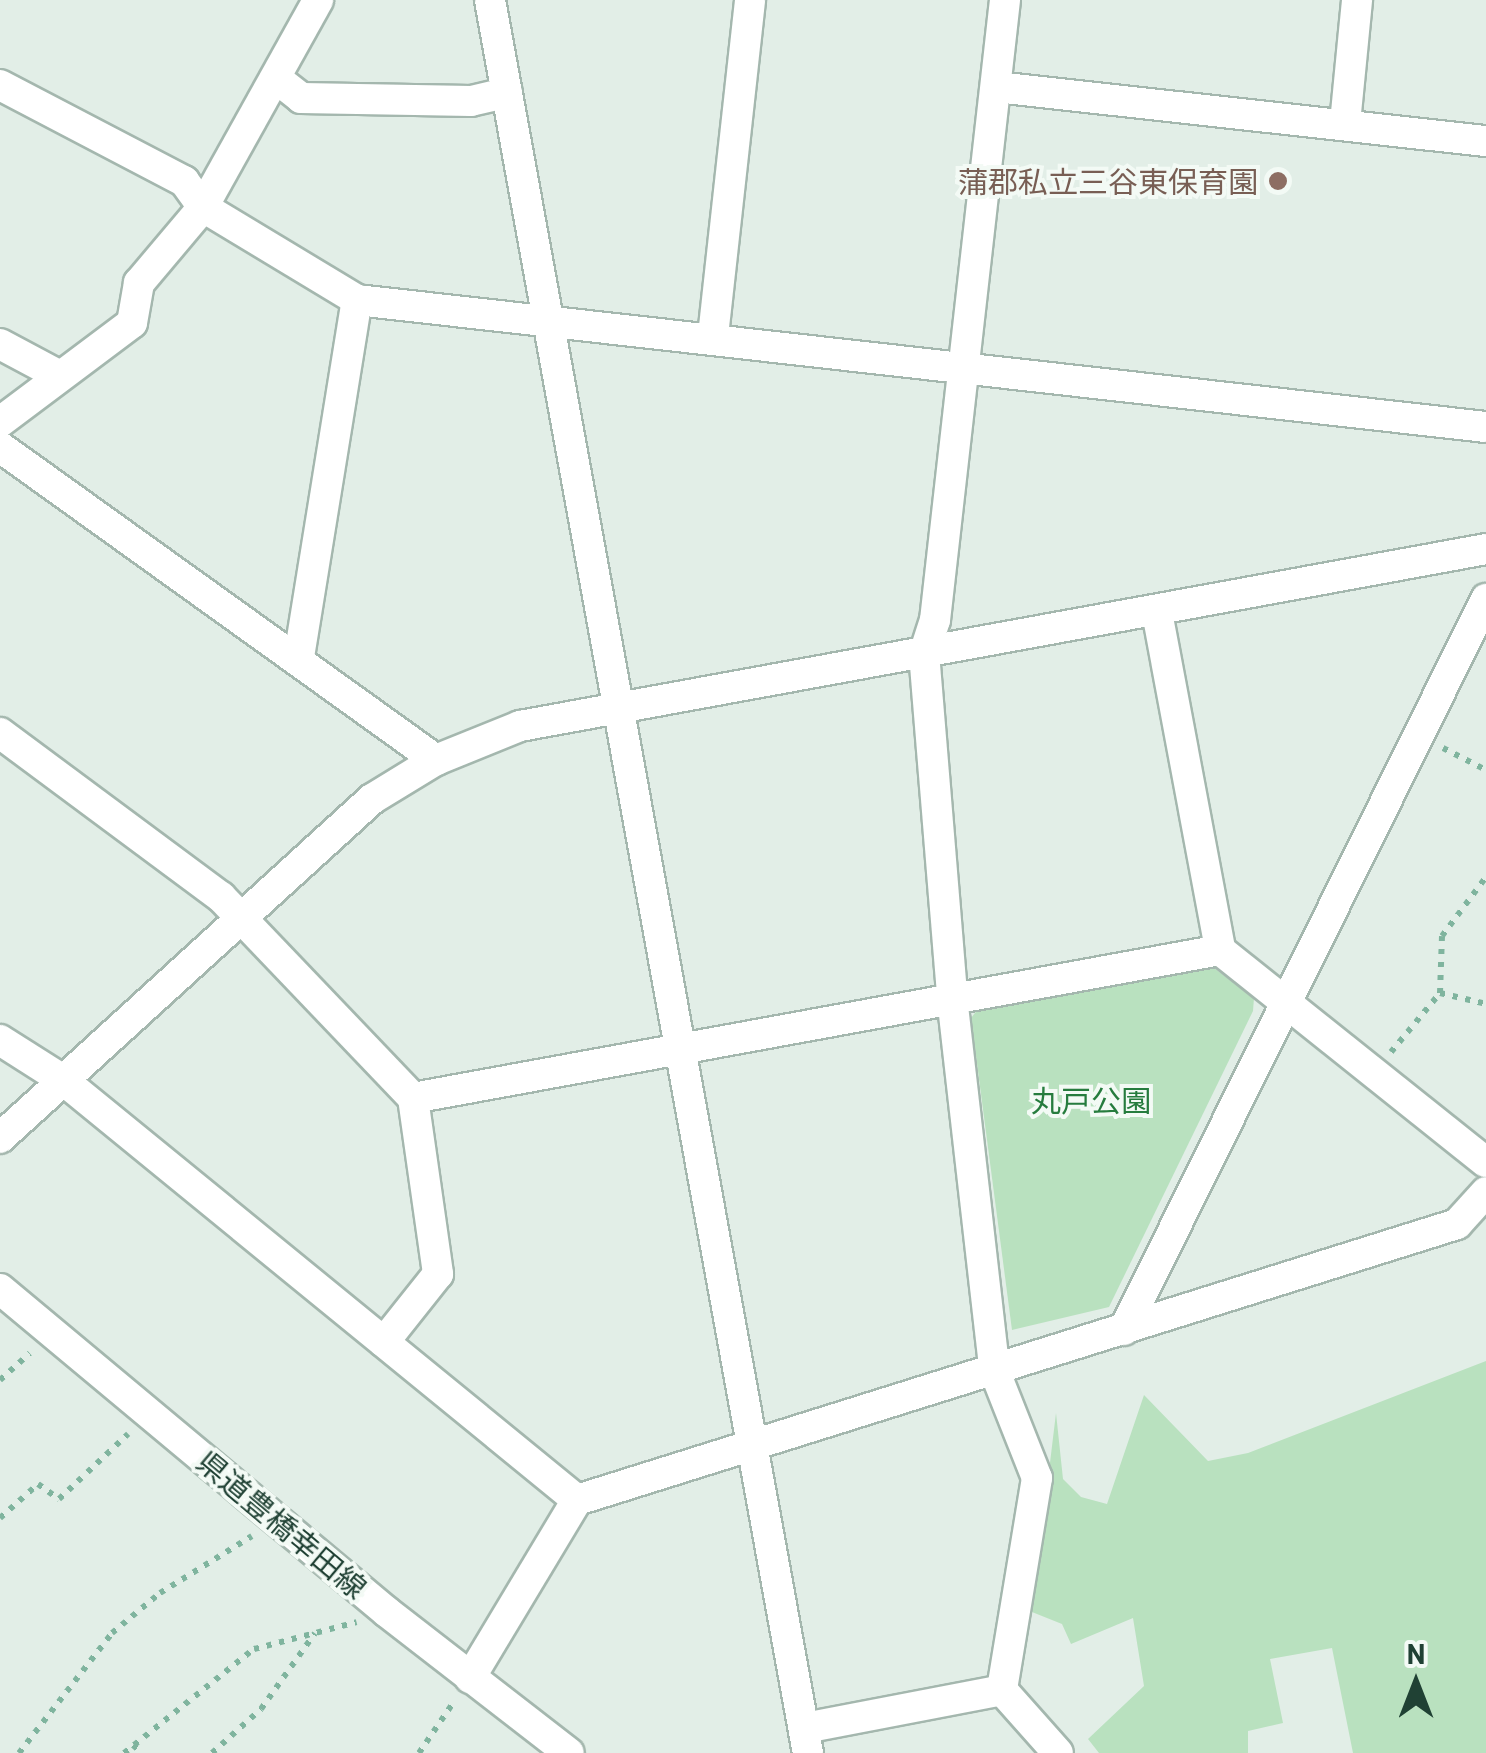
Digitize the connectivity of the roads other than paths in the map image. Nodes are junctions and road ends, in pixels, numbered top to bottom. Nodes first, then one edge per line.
1 (318, 0) edge
2 (490, 0) edge
3 (750, 0) edge
4 (1006, 0) edge
5 (1357, 0) edge
6 (277, 79) junction
7 (0, 85) edge
8 (996, 87) junction
9 (507, 93) junction
10 (1345, 123) junction
11 (1486, 141) edge
12 (202, 207) junction
13 (358, 300) junction
14 (548, 318) junction
15 (713, 336) junction
16 (0, 344) edge
17 (962, 364) junction
18 (60, 376) junction
19 (0, 422) edge
20 (1486, 427) edge
21 (0, 447) edge
22 (1486, 548) edge
23 (1486, 599) edge
24 (1157, 612) junction
25 (924, 653) junction
26 (299, 657) junction
27 (619, 706) junction
28 (0, 734) edge
29 (436, 760) junction
30 (240, 919) junction
31 (1220, 950) junction
32 (952, 997) junction
33 (1286, 1003) junction
34 (0, 1040) edge
35 (684, 1048) junction
36 (62, 1080) junction
37 (413, 1098) junction
38 (0, 1138) edge
39 (1486, 1162) edge
40 (1486, 1192) edge
41 (0, 1289) edge
42 (1124, 1330) junction
43 (384, 1342) junction
44 (995, 1372) junction
45 (752, 1446) junction
46 (577, 1500) junction
47 (470, 1678) junction
48 (1002, 1690) junction
49 (806, 1740) edge
50 (569, 1753) edge
51 (1058, 1753) edge

1 - 6 street
2 - 9 street
3 - 15 street
4 - 8 street
5 - 10 street
6 - 9 street
6 - 12 street
7 - 12 street
8 - 10 street
8 - 17 street
9 - 14 street
10 - 11 street
12 - 13 street
12 - 18 street
13 - 14 street
13 - 26 street
14 - 15 street
14 - 27 street
15 - 17 street
16 - 18 street
17 - 20 street
17 - 25 street
18 - 19 street
21 - 26 street
22 - 24 street
23 - 33 street
24 - 25 street
24 - 31 street
25 - 27 street
25 - 32 street
26 - 29 street
27 - 29 street
27 - 35 street
28 - 30 street
29 - 30 street
30 - 36 street
30 - 37 street
31 - 32 street
31 - 33 street
32 - 35 street
32 - 44 street
33 - 39 street
33 - 42 street
34 - 36 street
35 - 37 street
35 - 45 street
36 - 38 street
36 - 43 street
37 - 43 street
40 - 42 street
41 - 47 street, 県道豊橋幸田線
42 - 44 street
43 - 46 street
44 - 45 street
44 - 48 street
45 - 46 street
45 - 49 street
46 - 47 street
47 - 50 street, 県道豊橋幸田線
48 - 49 street
48 - 51 street

